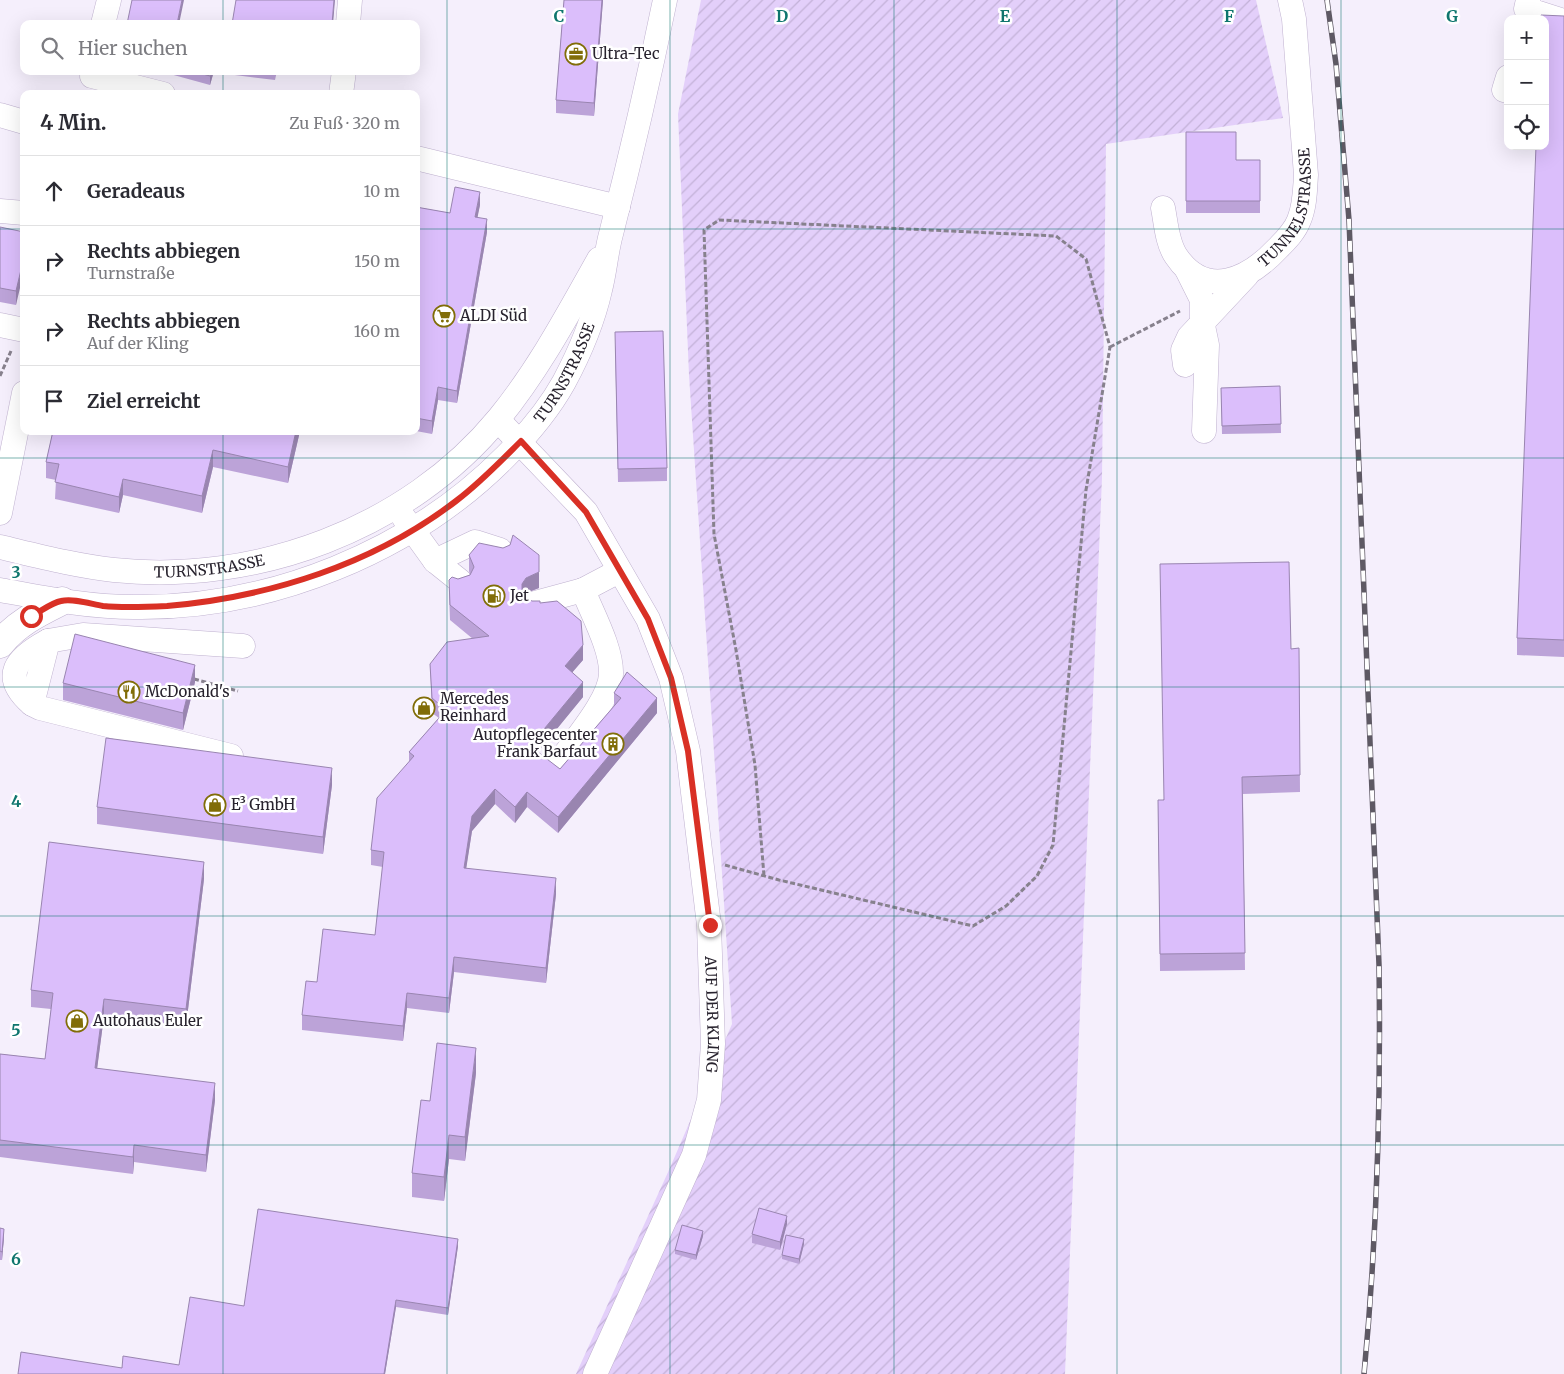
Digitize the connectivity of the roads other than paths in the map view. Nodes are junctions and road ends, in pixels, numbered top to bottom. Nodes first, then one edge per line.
1 (108, 0) edge
2 (350, 0) edge
3 (665, 0) edge
4 (1290, 0) edge
5 (1525, 9) edge
6 (104, 20) edge
7 (348, 20) edge
8 (1564, 21) edge
9 (343, 75) edge
10 (91, 80) edge
11 (142, 90) edge
12 (342, 90) edge
13 (0, 115) edge
14 (20, 121) edge
15 (420, 159) edge
16 (618, 207) junction
17 (1163, 208) dead end
18 (0, 211) edge
19 (20, 214) edge
20 (609, 242) junction
21 (1187, 270) junction
22 (1248, 274) junction
23 (1202, 310) junction
24 (0, 325) edge
25 (20, 329) edge
26 (1185, 365) dead end
27 (20, 413) edge
28 (498, 420) junction
29 (1204, 430) dead end
30 (521, 441) junction
31 (397, 506) junction
32 (0, 513) edge
33 (412, 531) junction
34 (0, 547) edge
35 (500, 550) edge
36 (435, 561) junction
37 (620, 572) junction
38 (460, 582) edge
39 (0, 590) edge
40 (582, 590) junction
41 (543, 594) dead end
42 (62, 601) junction
43 (0, 644) edge
44 (243, 646) dead end
45 (231, 756) edge
46 (561, 760) dead end
47 (594, 1374) edge

1 - 6 street
2 - 7 street
3 - 16 street, TURNSTRASSE
4 - 22 street, TUNNELSTRASSE
5 - 8 street
9 - 12 street
10 - 11 street
13 - 14 street
15 - 16 street
16 - 20 street, TURNSTRASSE
17 - 21 street
18 - 19 street
20 - 28 street, TURNSTRASSE
20 - 30 street, TURNSTRASSE
21 - 22 street, TUNNELSTRASSE
21 - 23 street
22 - 23 street
23 - 26 street
23 - 29 street
24 - 25 street
27 - 32 street
28 - 30 street, AUF DER KLING
28 - 31 street, TURNSTRASSE
30 - 33 street, TURNSTRASSE
30 - 37 street, AUF DER KLING
31 - 33 street
31 - 34 street, TURNSTRASSE
33 - 36 street
33 - 42 street, TURNSTRASSE
35 - 36 street
36 - 38 street
37 - 40 street
37 - 47 street, AUF DER KLING
39 - 42 street, TURNSTRASSE
40 - 41 street
40 - 46 street
42 - 43 main road
44 - 45 street

